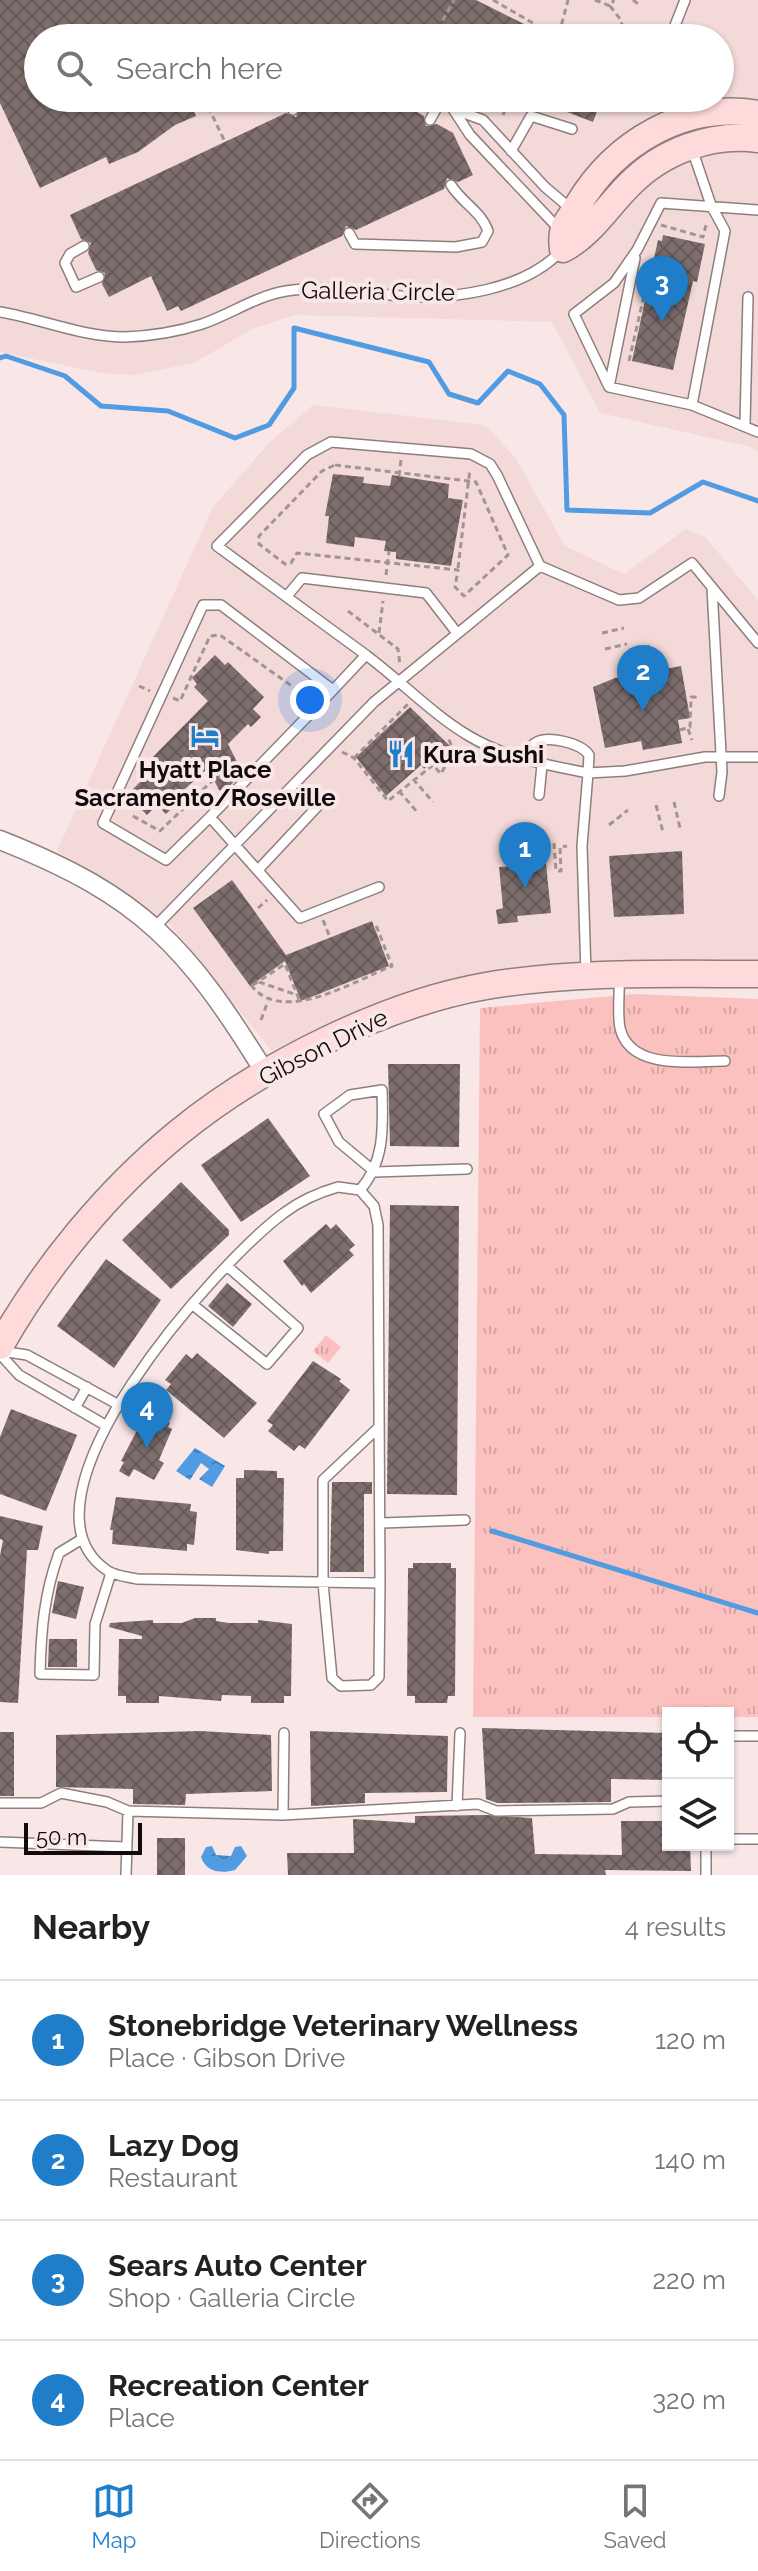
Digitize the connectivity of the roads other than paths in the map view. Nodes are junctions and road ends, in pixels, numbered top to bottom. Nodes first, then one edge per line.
1 (685, 0) edge
2 (676, 24) edge
3 (434, 112) edge
4 (455, 112) edge
5 (461, 112) edge
6 (671, 112) edge
7 (676, 112) edge
8 (734, 112) edge
9 (758, 114) edge
10 (430, 120) dead end
11 (572, 129) dead end
12 (758, 139) edge
13 (691, 147) junction
14 (511, 151) junction
15 (451, 185) dead end
16 (711, 205) junction
17 (758, 210) edge
18 (573, 232) junction
19 (349, 233) dead end
20 (84, 246) dead end
21 (637, 250) junction
22 (99, 277) dead end
23 (748, 297) dead end
24 (0, 312) edge
25 (609, 387) junction
26 (692, 405) junction
27 (745, 424) junction
28 (758, 432) edge
29 (540, 566) junction
30 (712, 587) junction
31 (287, 596) junction
32 (457, 633) junction
33 (758, 643) edge
34 (366, 655) junction
35 (399, 680) junction
36 (333, 690) junction
37 (721, 757) junction
38 (758, 757) edge
39 (523, 759) junction
40 (542, 765) junction
41 (588, 773) junction
42 (539, 795) dead end
43 (719, 796) dead end
44 (317, 807) dead end
45 (210, 817) junction
46 (0, 840) edge
47 (235, 843) junction
48 (258, 870) junction
49 (379, 887) dead end
50 (155, 927) junction
51 (619, 974) junction
52 (758, 974) edge
53 (586, 976) junction
54 (725, 1061) dead end
55 (266, 1074) junction
56 (467, 1169) dead end
57 (375, 1172) junction
58 (360, 1190) junction
59 (227, 1266) junction
60 (193, 1305) junction
61 (0, 1350) edge
62 (87, 1387) junction
63 (119, 1405) junction
64 (75, 1408) junction
65 (105, 1425) junction
66 (379, 1427) junction
67 (465, 1520) dead end
68 (382, 1523) junction
69 (82, 1539) junction
70 (111, 1573) junction
71 (323, 1583) junction
72 (380, 1583) junction
73 (284, 1733) dead end
74 (460, 1733) dead end
75 (734, 1736) edge
76 (758, 1736) edge
77 (662, 1801) edge
78 (0, 1803) edge
79 (457, 1806) junction
80 (128, 1811) junction
81 (283, 1815) junction
82 (734, 1839) edge
83 (758, 1839) edge
84 (0, 1842) edge
85 (125, 1847) junction
86 (706, 1851) edge
87 (126, 1875) edge
88 (706, 1875) edge

1 - 2 lane
3 - 10 lane
4 - 18 lane
5 - 14 lane
6 - 18 street, Galleria Circle
7 - 13 lane
8 - 9 street, Galleria Circle
11 - 14 lane
12 - 13 street, Galleria Circle
13 - 16 lane
13 - 18 street, Galleria Circle
14 - 18 lane
15 - 19 lane
16 - 17 lane
16 - 21 lane
16 - 26 lane
18 - 24 lane, Galleria Circle
20 - 22 lane
21 - 25 lane
21 - 25 lane
23 - 27 lane
25 - 26 lane
26 - 27 lane
27 - 28 lane
29 - 30 lane
29 - 31 lane
29 - 32 lane
30 - 33 lane
30 - 37 lane
31 - 32 lane
31 - 34 lane
32 - 35 lane
34 - 35 lane
34 - 36 lane
35 - 39 lane
35 - 47 lane
36 - 45 lane
36 - 45 lane
37 - 38 lane
37 - 41 lane
37 - 43 lane
39 - 40 lane
39 - 41 lane
40 - 41 lane
40 - 42 lane
41 - 53 lane
44 - 48 lane
45 - 47 lane
46 - 50 street
47 - 48 lane
47 - 50 lane
48 - 49 lane
50 - 55 street
51 - 52 street, Gibson Drive
51 - 53 street, Gibson Drive
51 - 54 lane
53 - 55 street, Gibson Drive
55 - 61 street, Gibson Drive
56 - 57 lane
57 - 57 lane
57 - 58 lane
58 - 59 lane
58 - 66 lane
59 - 60 lane
59 - 60 lane
60 - 63 lane
61 - 62 lane
61 - 64 lane
62 - 63 lane
62 - 64 lane
63 - 65 lane
64 - 65 lane
65 - 69 lane
66 - 68 lane
66 - 71 lane
67 - 68 lane
68 - 72 lane
69 - 70 lane
69 - 70 lane
70 - 71 lane
71 - 72 lane
71 - 72 lane
73 - 81 lane
74 - 79 lane
75 - 76 lane
77 - 79 lane
78 - 80 lane
79 - 81 lane
80 - 81 lane
80 - 85 lane
82 - 83 lane
84 - 85 lane
85 - 87 lane
86 - 88 lane

